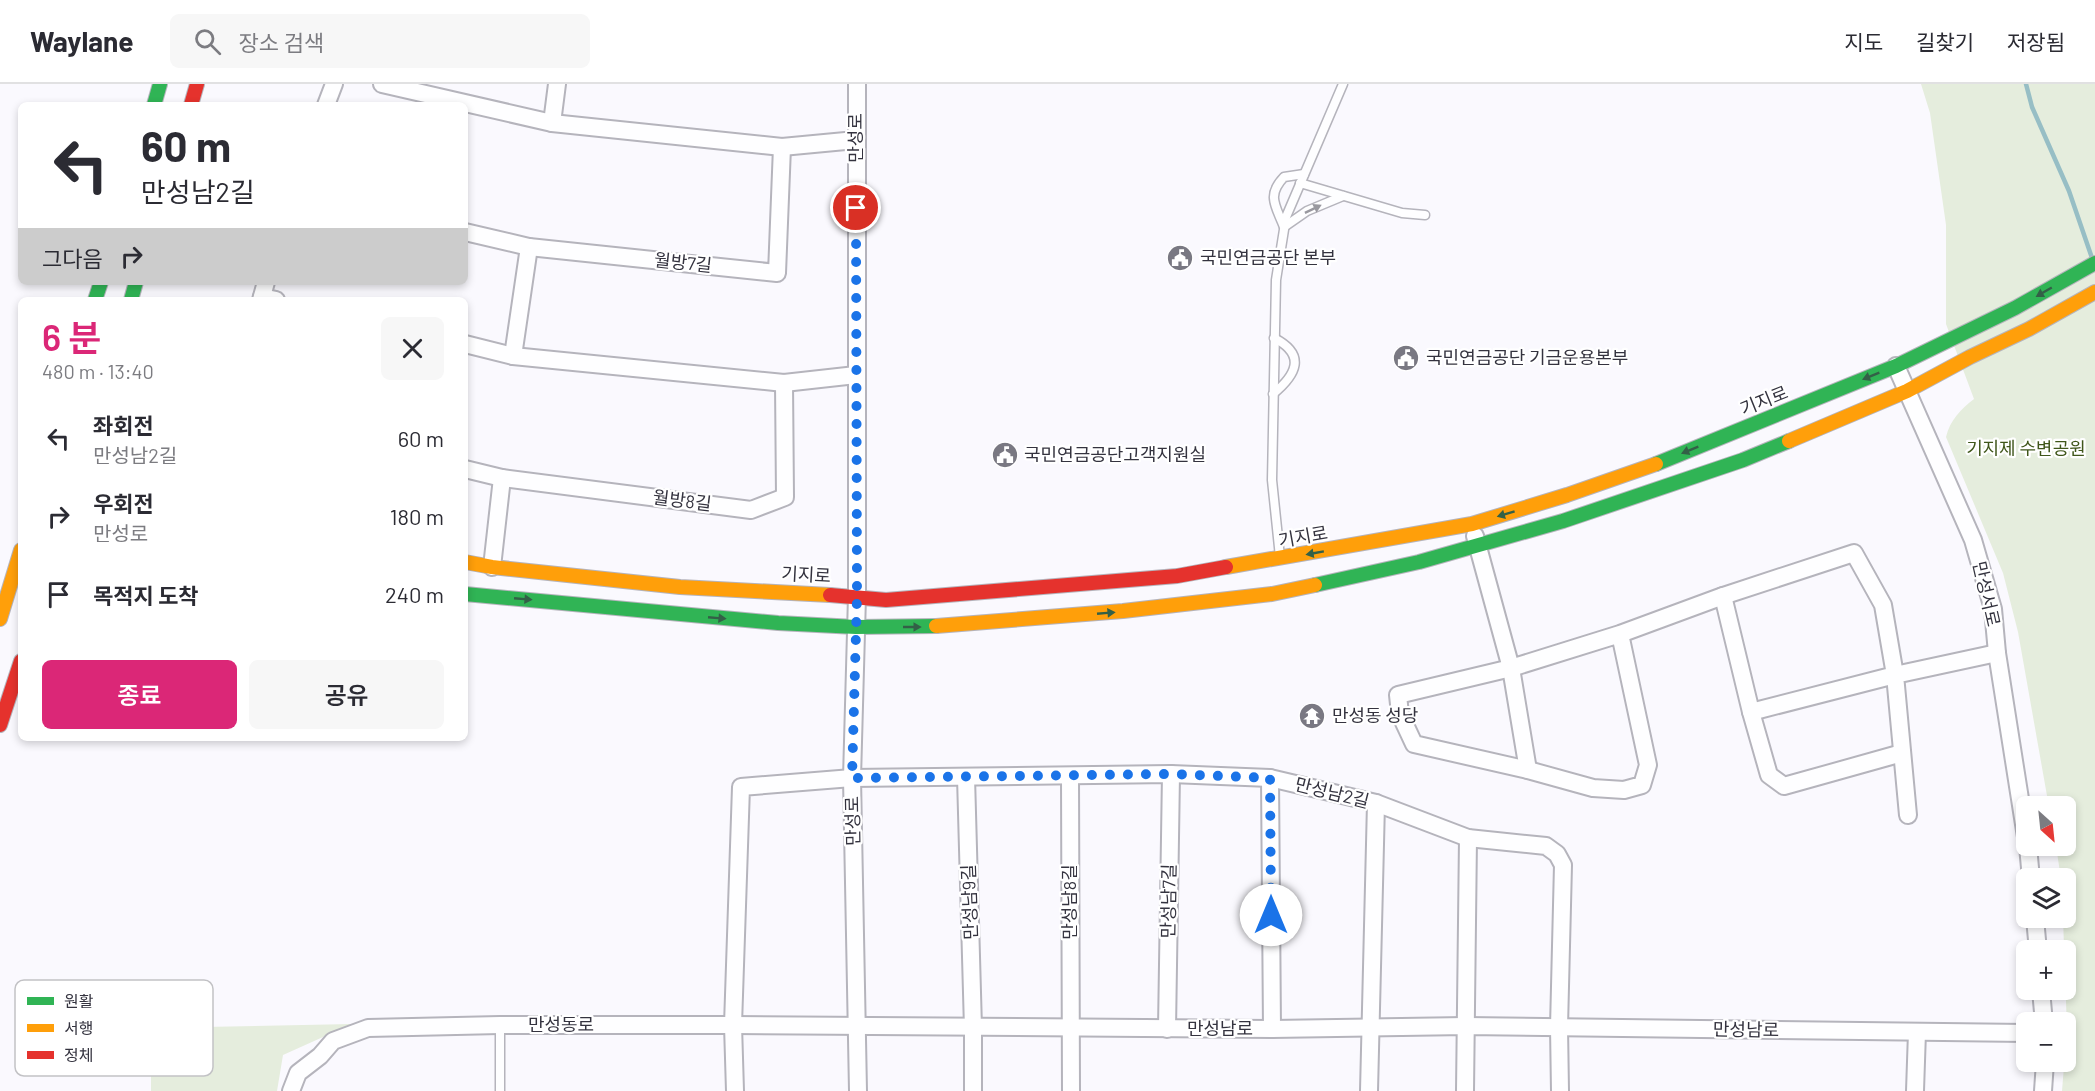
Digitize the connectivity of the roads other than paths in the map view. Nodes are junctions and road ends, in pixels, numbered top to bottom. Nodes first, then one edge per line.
1 (160, 84) edge
2 (197, 84) edge
3 (334, 84) edge
4 (381, 84) edge
5 (557, 84) edge
6 (856, 84) edge
7 (1343, 84) edge
8 (155, 102) edge
9 (191, 102) edge
10 (327, 102) edge
11 (460, 102) edge
12 (468, 104) edge
13 (552, 123) junction
14 (856, 140) junction
15 (782, 147) junction
16 (1302, 179) junction
17 (1343, 196) junction
18 (1425, 215) dead end
19 (1284, 227) junction
20 (468, 233) edge
21 (530, 247) junction
22 (2095, 263) edge
23 (2095, 292) edge
24 (1274, 338) junction
25 (468, 345) edge
26 (513, 356) junction
27 (1896, 366) junction
28 (856, 375) junction
29 (784, 383) junction
30 (1907, 391) junction
31 (1273, 394) junction
32 (468, 470) edge
33 (502, 478) junction
34 (1472, 524) junction
35 (1478, 545) junction
36 (1280, 559) junction
37 (18, 560) edge
38 (468, 563) edge
39 (492, 567) junction
40 (468, 594) edge
41 (857, 596) junction
42 (1723, 596) junction
43 (0, 619) edge
44 (856, 627) junction
45 (1620, 634) junction
46 (1997, 653) junction
47 (1511, 668) junction
48 (18, 670) edge
49 (1895, 675) junction
50 (1750, 712) junction
51 (0, 725) edge
52 (1902, 753) junction
53 (1528, 770) junction
54 (1172, 774) junction
55 (966, 777) junction
56 (1070, 777) junction
57 (852, 778) junction
58 (1270, 778) junction
59 (2020, 796) edge
60 (1376, 803) junction
61 (1908, 816) dead end
62 (1468, 838) junction
63 (500, 1025) junction
64 (733, 1025) junction
65 (1466, 1026) junction
66 (858, 1027) junction
67 (973, 1028) junction
68 (1071, 1028) junction
69 (1559, 1028) junction
70 (1167, 1029) junction
71 (1272, 1029) junction
72 (1370, 1029) junction
73 (1917, 1032) junction
74 (2016, 1033) edge
75 (2044, 1072) edge
76 (291, 1091) edge
77 (500, 1091) edge
78 (735, 1091) edge
79 (858, 1091) edge
80 (973, 1091) edge
81 (1071, 1091) edge
82 (1369, 1091) edge
83 (1466, 1091) edge
84 (1560, 1091) edge
85 (1915, 1091) edge
86 (2043, 1091) edge

1 - 8 street
2 - 9 street
3 - 10 street
4 - 11 street
5 - 13 street
6 - 14 street, 만성로
7 - 16 lane
12 - 13 street
13 - 15 street
14 - 15 street
14 - 28 street, 만성로
15 - 21 street, 월방7길
16 - 17 lane
16 - 19 lane
16 - 19 lane
17 - 18 lane
19 -> 17 lane
19 - 24 lane
20 - 21 street, 월방7길
21 - 26 street
22 -> 27 street, 기지로
23 - 30 street
24 - 31 lane
24 - 31 lane
25 - 26 street
26 - 29 street
27 - 30 street, 만성서로
27 -> 34 street, 기지로
28 - 29 street
28 - 41 street, 만성로
29 - 33 street, 월방8길
30 - 35 street
30 - 46 street, 만성서로
31 - 36 lane
32 - 33 street, 월방8길
33 - 39 street
34 - 35 street
34 -> 36 street, 기지로
44 -> 35 street
35 - 47 street
36 - 41 street, 기지로
37 - 43 street
38 - 39 street, 기지로
39 - 41 street, 기지로
40 -> 44 street
41 - 44 street, 만성로
42 - 45 street
42 - 49 street
42 - 50 street
44 - 57 street, 만성로
45 - 47 street
45 - 53 street
46 - 49 street
46 - 59 street, 만성서로
47 - 53 street
47 - 53 street
48 - 51 street
49 - 50 street
49 - 52 street
50 - 52 street
52 - 61 street
54 - 56 street, 만성남2길
54 - 58 street, 만성남2길
54 - 70 street, 만성남7길
55 - 56 street, 만성남2길
55 - 57 street, 만성남2길
55 - 67 street, 만성남9길
56 - 68 street, 만성남8길
57 - 64 street, 만성남2길
57 - 66 street, 만성로
58 - 60 street, 만성남2길
58 - 71 street
60 - 62 street, 만성남2길
60 - 72 street
62 - 65 street
62 - 69 street, 만성남2길
63 - 64 street, 만성동로
63 - 76 street, 만성동로
63 - 77 lane
64 - 66 street, 만성동로
64 - 78 street
65 - 69 street, 만성남로
65 - 72 street, 만성남로
65 - 83 street
66 - 67 street, 만성남로
66 - 79 street, 만성로
67 - 68 street, 만성남로
67 - 80 street
68 - 70 street, 만성남로
68 - 81 street
69 - 73 street, 만성남로
69 - 84 street, 만성남2길
70 - 71 street, 만성남로
71 - 72 street, 만성남로
72 - 82 street
73 - 74 street, 만성남로
73 - 85 street
75 - 86 street

